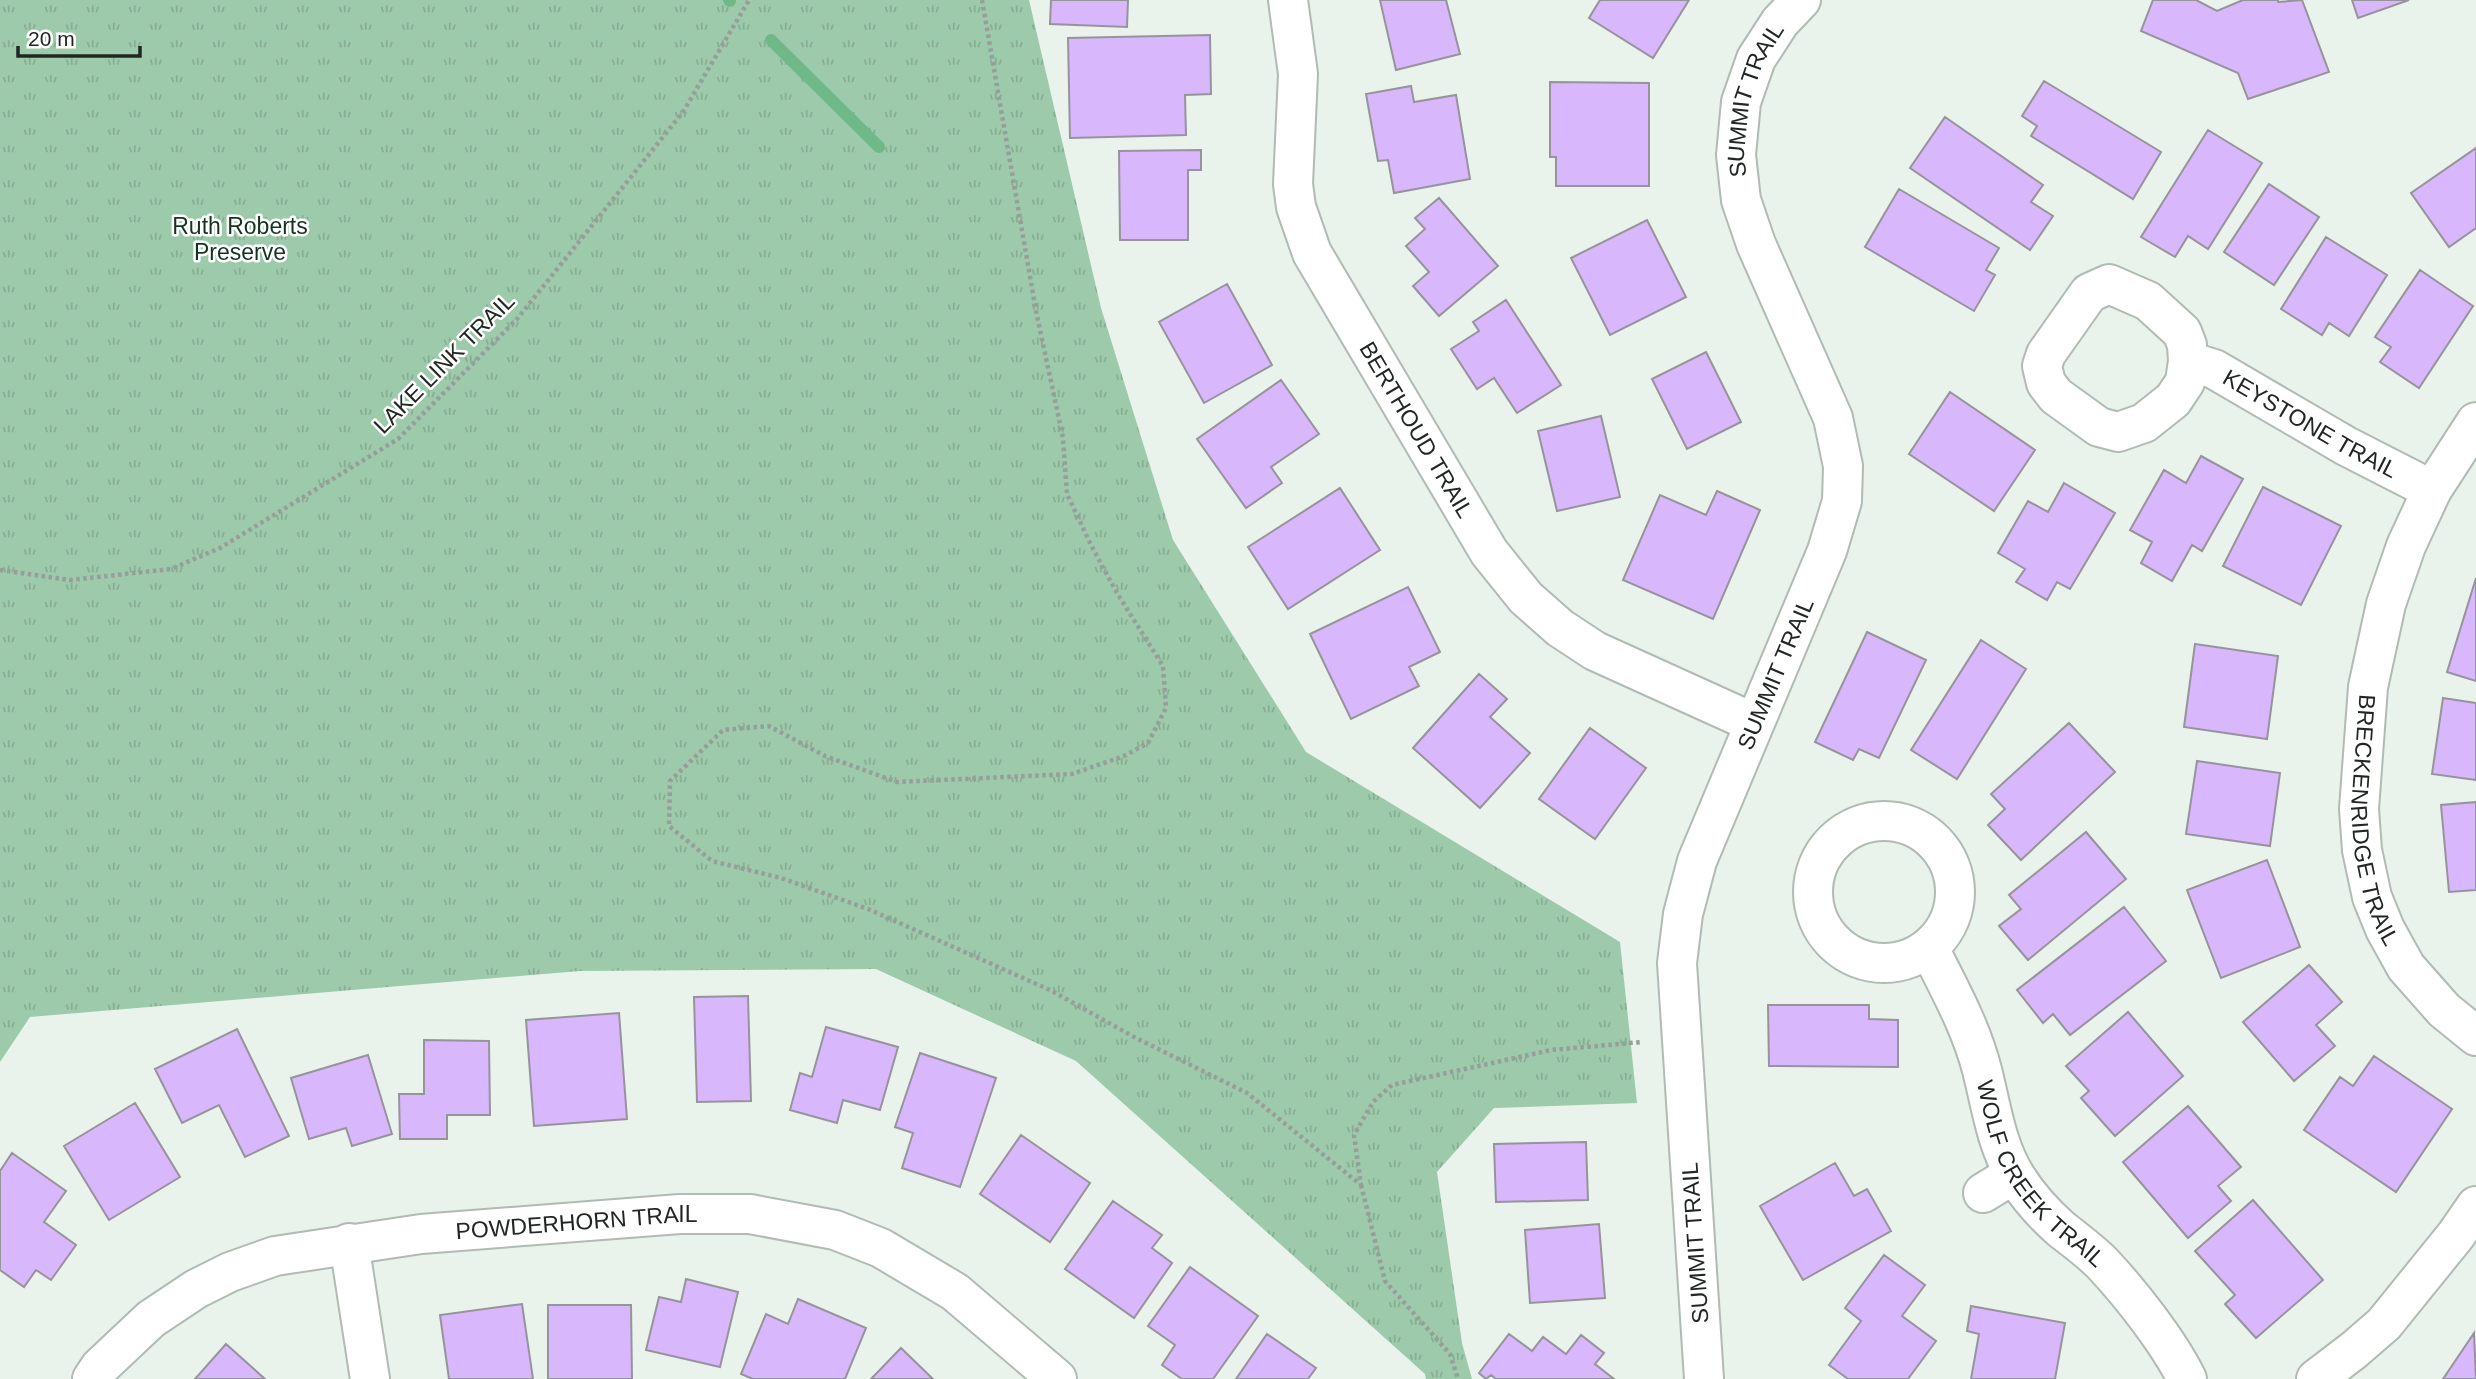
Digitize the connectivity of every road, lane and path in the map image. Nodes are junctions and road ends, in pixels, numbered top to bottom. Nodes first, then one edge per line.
1 (749, 0) edge
2 (982, 0) edge
3 (1288, 0) edge
4 (1801, 0) edge
5 (2188, 361) dead end
6 (2476, 422) edge
7 (2432, 490) junction
8 (0, 570) edge
9 (1754, 723) junction
10 (1929, 948) dead end
11 (1682, 1035) junction
12 (2476, 1036) edge
13 (1361, 1185) junction
14 (2476, 1206) edge
15 (349, 1243) junction
16 (92, 1379) edge
17 (370, 1379) edge
18 (1057, 1379) edge
19 (1458, 1379) edge
20 (1704, 1379) edge
21 (2187, 1379) edge
22 (2316, 1379) edge

1 - 8 path, LAKE LINK TRAIL
2 - 13 path
3 - 9 street, BERTHOUD TRAIL
4 - 9 street, SUMMIT TRAIL
5 - 7 street, KEYSTONE TRAIL
6 - 7 street, BRECKENRIDGE TRAIL
7 - 12 street, BRECKENRIDGE TRAIL
9 - 11 street, SUMMIT TRAIL
10 - 21 street, WOLF CREEK TRAIL
11 - 13 path
11 - 20 street, SUMMIT TRAIL
13 - 19 path
14 - 22 street
15 - 16 street, POWDERHORN TRAIL
15 - 17 street
15 - 18 street, POWDERHORN TRAIL

